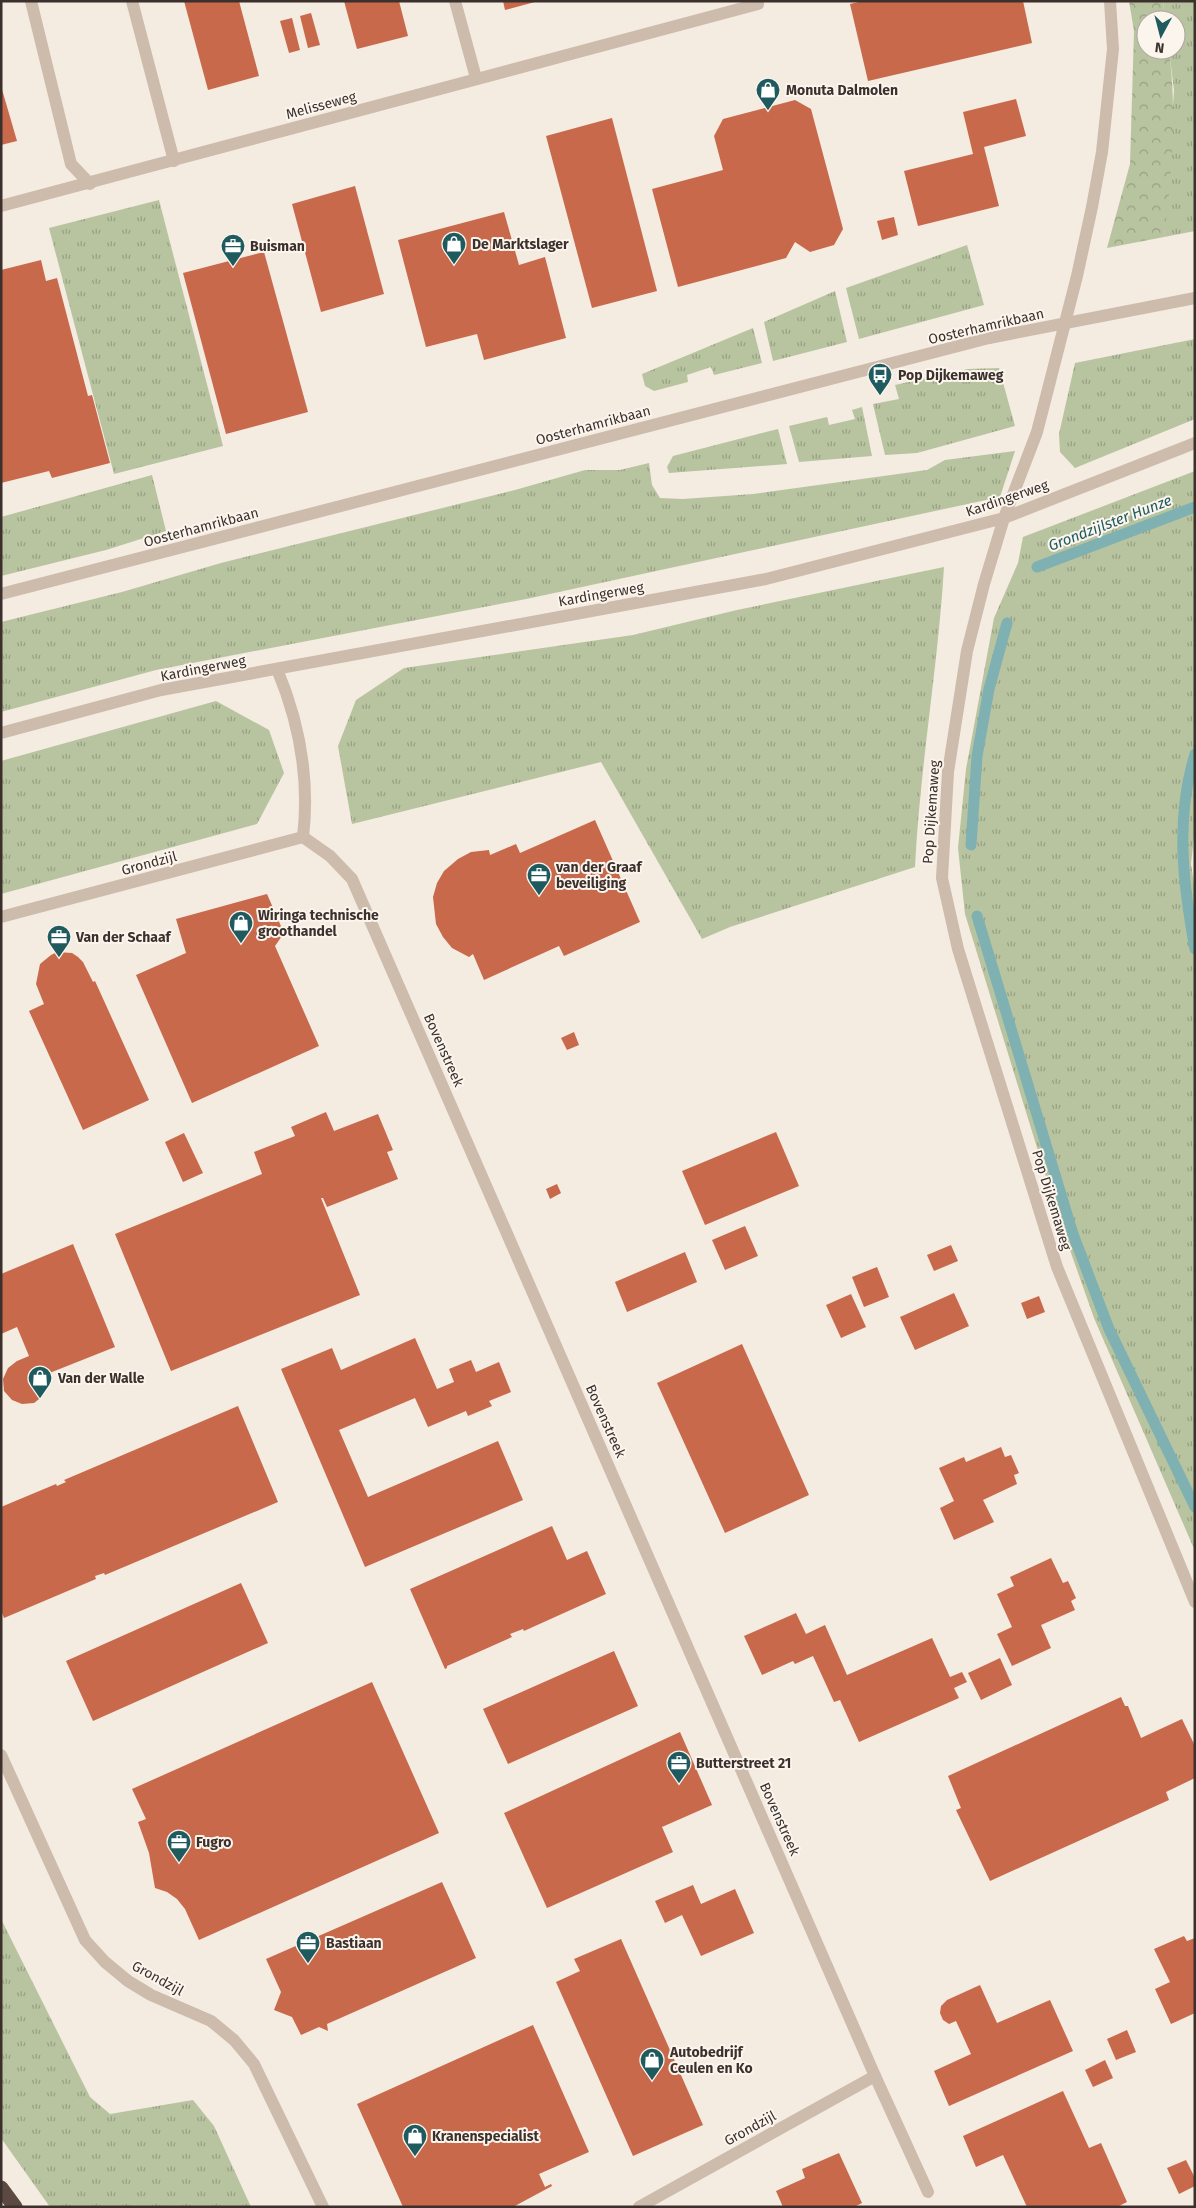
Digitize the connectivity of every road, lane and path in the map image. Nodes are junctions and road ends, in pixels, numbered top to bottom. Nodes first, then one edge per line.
1 (30, 1) edge
2 (132, 1) edge
3 (454, 1) edge
4 (758, 1) edge
5 (1110, 1) edge
6 (476, 78) junction
7 (174, 161) junction
8 (90, 184) junction
9 (1, 206) edge
10 (1195, 298) edge
11 (1195, 443) edge
12 (1004, 518) junction
13 (1, 594) edge
14 (276, 669) junction
15 (1, 733) edge
16 (304, 837) junction
17 (1, 918) edge
18 (1195, 1602) edge
19 (1, 1755) edge
20 (875, 2076) junction
21 (1, 2188) edge
22 (928, 2192) dead end
23 (15, 2207) edge
24 (323, 2207) edge
25 (639, 2207) edge

1 - 8 street
2 - 7 street
3 - 6 street
4 - 6 street, Melisseweg
5 - 12 street, Pop Dijkemaweg
6 - 7 street, Melisseweg
7 - 8 street, Melisseweg
8 - 9 street, Melisseweg
10 - 13 street, Oosterhamrikbaan, bridge
11 - 12 street, Kardingerweg
12 - 14 street, Kardingerweg
12 - 18 street, Pop Dijkemaweg
14 - 15 street, Kardingerweg
14 - 16 street
16 - 17 street, Grondzijl
16 - 20 street, Bovenstreek
19 - 24 street, Grondzijl
20 - 22 street, Bovenstreek
20 - 25 street, Grondzijl
21 - 23 highway

